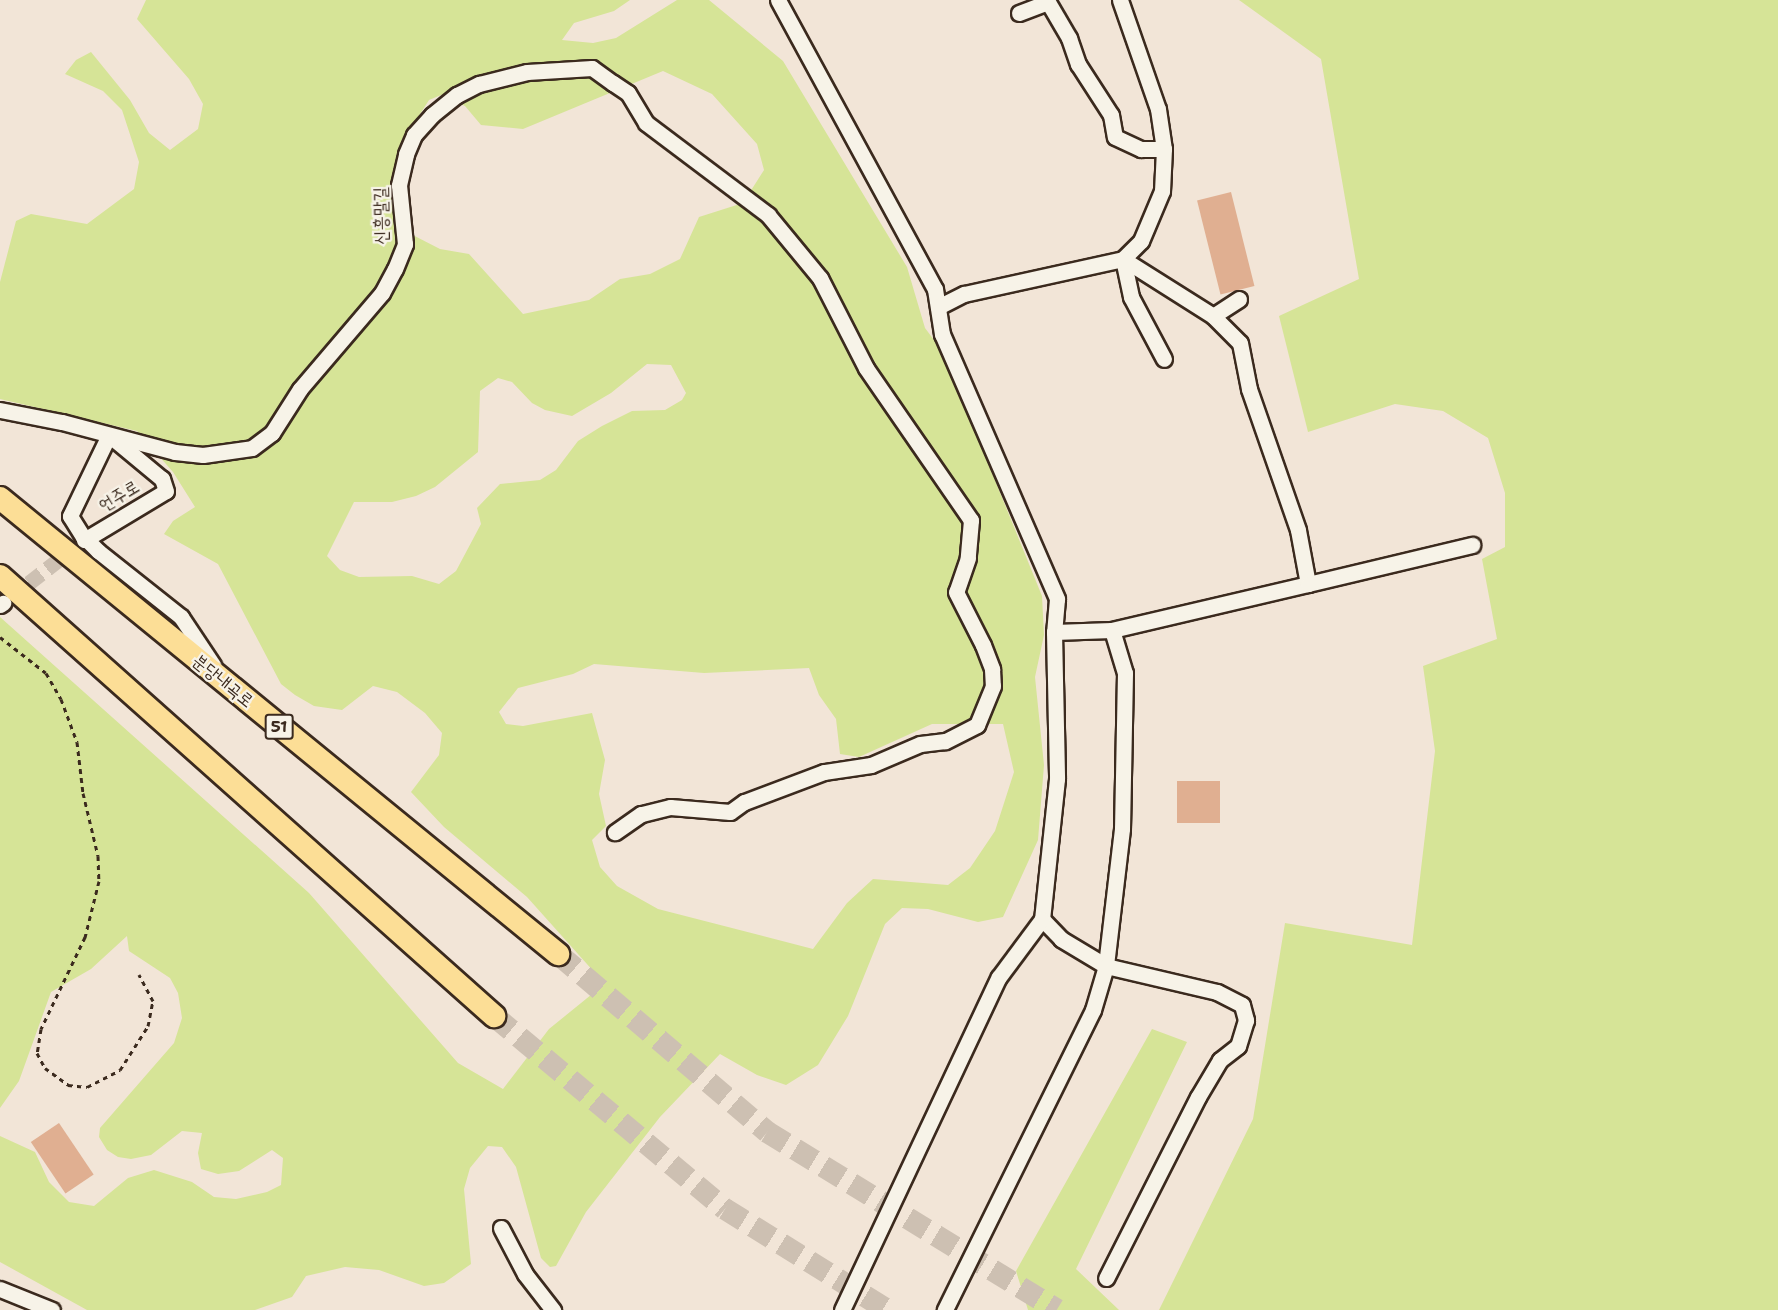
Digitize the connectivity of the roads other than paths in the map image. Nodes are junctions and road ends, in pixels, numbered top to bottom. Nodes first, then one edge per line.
1 (778, 0) edge
2 (1120, 0) edge
3 (1018, 13) dead end
4 (1164, 149) junction
5 (1123, 259) junction
6 (1239, 299) dead end
7 (938, 307) junction
8 (1213, 316) junction
9 (1164, 359) dead end
10 (0, 410) edge
11 (109, 435) junction
12 (0, 498) edge
13 (85, 539) junction
14 (1472, 545) dead end
15 (0, 576) edge
16 (1308, 584) junction
17 (1112, 630) junction
18 (1054, 632) junction
19 (225, 682) junction
20 (615, 832) dead end
21 (1042, 919) junction
22 (558, 954) tunnel mouth
23 (1106, 966) junction
24 (494, 1016) tunnel mouth
25 (501, 1228) dead end
26 (1106, 1278) dead end
27 (0, 1289) edge
28 (52, 1310) edge
29 (553, 1310) edge
30 (842, 1310) edge
31 (945, 1310) edge

1 - 7 lane
2 - 4 lane
3 - 4 lane
4 - 5 lane
5 - 7 lane
5 - 8 lane
5 - 9 lane
6 - 8 lane
7 - 18 lane
8 - 16 lane
10 - 11 lane, 신흥말길
11 - 13 lane
11 - 13 lane, 언주로
11 - 20 lane, 신흥말길
12 - 19 highway, 분당내곡로 / 51
13 - 19 lane
14 - 16 lane
15 - 24 highway
16 - 17 lane
17 - 18 lane
17 - 23 lane
18 - 21 lane
19 - 22 highway, 분당내곡로 / 51
21 - 23 lane
21 - 30 lane
23 - 26 lane
23 - 31 lane
25 - 29 lane
27 - 28 lane

